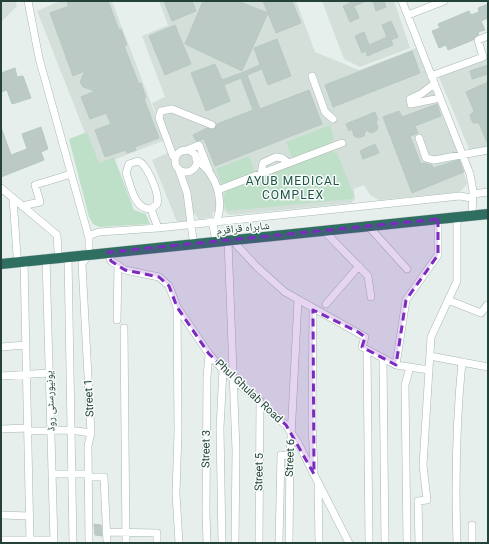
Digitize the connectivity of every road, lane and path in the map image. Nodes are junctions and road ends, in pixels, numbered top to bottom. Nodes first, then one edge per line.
1 (28, 1) edge
2 (402, 1) edge
3 (444, 1) edge
4 (408, 15) junction
5 (488, 36) edge
6 (486, 56) edge
7 (312, 76) dead end
8 (431, 76) junction
9 (434, 84) junction
10 (440, 98) junction
11 (333, 119) dead end
12 (212, 125) dead end
13 (419, 138) dead end
14 (342, 143) dead end
15 (488, 150) edge
16 (184, 151) junction
17 (463, 155) junction
18 (173, 156) dead end
19 (196, 159) junction
20 (289, 163) junction
21 (179, 170) junction
22 (71, 174) junction
23 (261, 174) junction
24 (211, 175) junction
25 (472, 181) junction
26 (1, 188) edge
27 (218, 190) junction
28 (488, 192) edge
29 (457, 196) junction
30 (472, 196) junction
31 (13, 198) junction
32 (22, 206) junction
33 (488, 207) edge
34 (151, 209) junction
35 (218, 211) junction
36 (472, 212) junction
37 (488, 214) edge
38 (456, 217) junction
39 (438, 219) junction
40 (229, 220) junction
41 (217, 221) junction
42 (84, 223) junction
43 (192, 224) junction
44 (369, 227) junction
45 (158, 228) junction
46 (99, 232) junction
47 (325, 232) junction
48 (88, 236) junction
49 (215, 236) junction
50 (193, 239) junction
51 (231, 241) junction
52 (58, 251) junction
53 (89, 251) junction
54 (108, 252) junction
55 (68, 256) junction
56 (1, 257) edge
57 (20, 258) junction
58 (46, 258) junction
59 (1, 264) edge
60 (118, 265) junction
61 (359, 266) junction
62 (407, 269) dead end
63 (371, 298) dead end
64 (298, 300) junction
65 (448, 300) junction
66 (326, 304) dead end
67 (487, 305) edge
68 (177, 307) junction
69 (313, 309) junction
70 (117, 320) dead end
71 (124, 328) dead end
72 (26, 346) junction
73 (1, 347) edge
74 (367, 350) junction
75 (209, 354) junction
76 (430, 356) junction
77 (383, 359) junction
78 (462, 362) junction
79 (396, 365) junction
80 (487, 365) edge
81 (410, 367) junction
82 (223, 370) junction
83 (429, 370) junction
84 (49, 373) junction
85 (27, 374) junction
86 (1, 376) edge
87 (235, 380) junction
88 (260, 401) junction
89 (1, 429) edge
90 (28, 430) junction
91 (70, 430) junction
92 (51, 431) junction
93 (90, 432) junction
94 (291, 433) junction
95 (290, 456) junction
96 (52, 474) junction
97 (73, 474) junction
98 (314, 474) junction
99 (88, 475) junction
100 (318, 482) junction
101 (1, 516) edge
102 (29, 516) junction
103 (472, 525) dead end
104 (107, 532) junction
105 (126, 533) junction
106 (1, 540) edge
107 (30, 540) junction
108 (54, 542) edge
109 (73, 543) edge
110 (89, 543) edge
111 (107, 543) edge
112 (126, 543) edge
113 (157, 543) edge
114 (178, 543) edge
115 (207, 543) edge
116 (222, 543) edge
117 (235, 543) edge
118 (259, 543) edge
119 (279, 543) edge
120 (289, 543) edge
121 (319, 543) edge
122 (350, 543) edge
123 (369, 543) edge
124 (385, 543) edge
125 (407, 543) edge
126 (419, 543) edge
127 (457, 543) edge
128 (472, 543) edge

1 - 22 street
2 - 4 street
3 - 4 street
4 - 8 street
5 - 6 street
6 - 8 street
7 - 11 street
8 - 9 street
9 - 10 street
9 - 10 street
10 - 17 street
12 - 18 street
13 - 17 street
14 - 20 street
15 - 17 street
16 - 19 street
16 - 21 street
16 - 24 street
17 - 25 street
19 - 21 street
19 - 24 street
20 - 23 street
20 - 23 street
21 - 43 street
22 - 32 street
22 - 42 street
23 - 27 street
24 - 27 street
25 - 29 street
25 - 30 street
26 - 31 street
27 - 35 street
28 - 30 street
29 - 30 street
29 - 40 street
30 - 36 street
31 - 32 street
31 - 57 street
32 - 52 street
33 - 36 highway, شاہراہ قراقرم
34 - 34 street
34 - 45 street
35 - 40 street
35 - 41 street
36 - 37 highway, شاہراہ قراقرم
36 - 38 highway, شاہراہ قراقرم
36 - 49 highway, شاہراہ قراقرم
38 - 39 highway, شاہراہ قراقرم
38 - 65 street
39 - 44 highway, شاہراہ قراقرم
39 - 79 street
40 - 41 street
41 - 43 street
41 - 49 street
42 - 46 street
42 - 48 street
43 - 45 street
43 - 50 street
44 - 47 highway, شاہراہ قراقرم
44 - 62 street
45 - 46 street
46 - 48 street
47 - 51 highway, شاہراہ قراقرم
47 - 61 street
48 - 53 street
49 - 50 highway, شاہراہ قراقرم
50 - 53 highway, شاہراہ قراقرم
51 - 54 highway, شاہراہ قراقرم
51 - 64 street
51 - 87 street
52 - 53 highway, شاہراہ قراقرم
52 - 57 highway, شاہراہ قراقرم
53 - 54 highway, شاہراہ قراقرم
53 - 55 highway, شاہراہ قراقرم
53 - 93 street, Street 1
54 - 60 street
55 - 58 highway, شاہراہ قراقرم
55 - 91 street
56 - 57 highway, شاہراہ قراقرم
57 - 58 highway, شاہراہ قراقرم
57 - 59 highway, شاہراہ قراقرم
57 - 72 street
58 - 84 street, یونیورسٹی روڈ
60 - 68 street, Phul Ghulab Road
60 - 70 street
61 - 63 street
61 - 66 street
64 - 69 street
64 - 94 street, Street 6
65 - 67 street
65 - 76 street
68 - 75 street, Phul Ghulab Road
68 - 114 street
69 - 74 street
69 - 98 street
71 - 105 street
72 - 73 street
72 - 85 street
74 - 77 street
74 - 123 street
75 - 82 street, Phul Ghulab Road
75 - 115 street, Street 3
76 - 78 street
76 - 83 street
77 - 79 street
77 - 124 street
78 - 80 street
78 - 127 street
79 - 81 street
81 - 83 street
81 - 125 street
82 - 87 street, Phul Ghulab Road
82 - 116 street
83 - 126 street
84 - 85 street
84 - 92 street, یونیورسٹی روڈ
85 - 86 street
85 - 90 street
87 - 88 street, Phul Ghulab Road
87 - 117 street
88 - 94 street, Phul Ghulab Road
88 - 118 street, Street 5
89 - 90 street
90 - 92 street
90 - 102 street
91 - 92 street
91 - 93 street
91 - 97 street
92 - 96 street, یونیورسٹی روڈ
93 - 99 street, Street 1
94 - 95 street, Street 6
94 - 98 street, Phul Ghulab Road
95 - 119 street
95 - 120 street, Street 6
96 - 97 street
96 - 108 street, یونیورسٹی روڈ
97 - 99 street
97 - 109 street
98 - 100 street, Phul Ghulab Road
99 - 104 street
99 - 110 street, Street 1
100 - 121 street
100 - 122 street, Phul Ghulab Road
101 - 102 street
102 - 107 street
103 - 128 street
104 - 105 street
104 - 111 street
105 - 112 street
105 - 113 street
106 - 107 street
107 - 108 street

